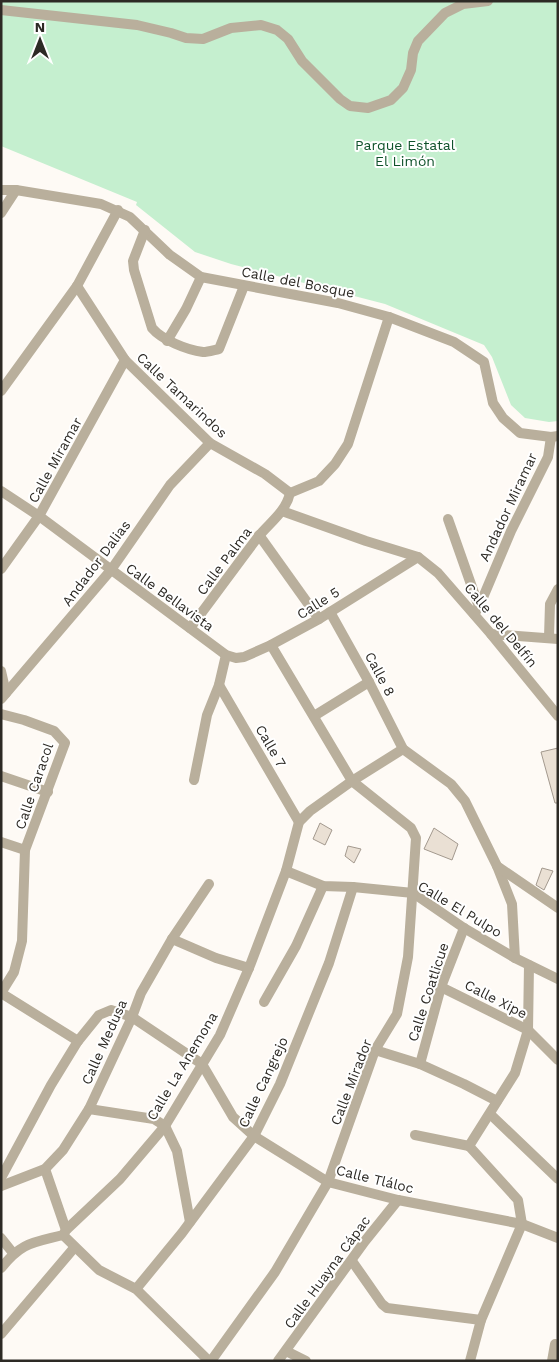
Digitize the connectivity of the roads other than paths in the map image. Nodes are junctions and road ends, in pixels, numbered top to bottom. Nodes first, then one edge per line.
1 (488, 1) edge
2 (1, 10) edge
3 (1, 190) edge
4 (16, 190) junction
5 (118, 210) junction
6 (1, 213) edge
7 (145, 230) junction
8 (201, 277) junction
9 (78, 286) junction
10 (244, 286) junction
11 (389, 317) junction
12 (167, 341) junction
13 (125, 360) junction
14 (1, 391) edge
15 (554, 437) edge
16 (210, 443) junction
17 (1, 491) edge
18 (289, 496) junction
19 (282, 511) junction
20 (39, 516) junction
21 (448, 519) dead end
22 (259, 535) junction
23 (418, 556) junction
24 (1, 568) edge
25 (111, 570) junction
26 (558, 588) edge
27 (476, 610) junction
28 (330, 612) junction
29 (319, 619) junction
30 (190, 628) junction
31 (492, 634) junction
32 (554, 638) edge
33 (271, 645) junction
34 (226, 655) junction
35 (1, 671) edge
36 (369, 682) junction
37 (219, 685) junction
38 (4, 696) edge
39 (1, 714) edge
40 (314, 716) junction
41 (558, 716) edge
42 (403, 749) junction
43 (1, 776) edge
44 (194, 780) dead end
45 (352, 781) junction
46 (48, 792) junction
47 (299, 822) junction
48 (1, 842) edge
49 (25, 850) junction
50 (497, 866) junction
51 (286, 871) junction
52 (209, 884) dead end
53 (323, 886) junction
54 (352, 887) junction
55 (413, 893) junction
56 (558, 908) edge
57 (464, 928) junction
58 (172, 939) junction
59 (515, 958) junction
60 (529, 965) junction
61 (249, 968) junction
62 (558, 979) edge
63 (441, 987) junction
64 (1, 993) edge
65 (264, 1002) dead end
66 (132, 1017) junction
67 (528, 1030) junction
68 (78, 1040) junction
69 (376, 1050) junction
70 (558, 1060) edge
71 (202, 1064) junction
72 (420, 1064) junction
73 (497, 1101) junction
74 (88, 1109) junction
75 (490, 1114) junction
76 (165, 1126) junction
77 (254, 1136) junction
78 (415, 1136) dead end
79 (469, 1146) junction
80 (45, 1169) junction
81 (1, 1178) edge
82 (558, 1179) edge
83 (328, 1182) junction
84 (1, 1186) edge
85 (398, 1200) junction
86 (190, 1222) junction
87 (522, 1224) junction
88 (64, 1232) junction
89 (1, 1238) edge
90 (558, 1238) edge
91 (74, 1248) junction
92 (13, 1253) junction
93 (352, 1261) junction
94 (1, 1268) edge
95 (136, 1289) junction
96 (481, 1320) junction
97 (1, 1334) edge
98 (555, 1344) dead end
99 (286, 1351) junction
100 (210, 1361) edge
101 (278, 1361) edge
102 (306, 1361) edge
103 (470, 1361) edge
104 (552, 1361) edge

1 - 2 street
3 - 4 street, Calle del Bosque
4 - 5 street, Calle del Bosque
4 - 6 street
5 - 7 street, Calle del Bosque
5 - 9 street
7 - 8 street, Calle del Bosque
7 - 12 street
8 - 10 street, Calle del Bosque
8 - 12 street
9 - 13 street, Calle Tamarindos
9 - 14 street
10 - 11 street, Calle del Bosque
10 - 12 street
11 - 15 street, Calle del Bosque
11 - 18 street
13 - 16 street, Calle Tamarindos
13 - 20 street, Calle Miramar
15 - 27 street, Andador Miramar
16 - 18 street, Calle Tamarindos
16 - 25 street, Andador Dalias
17 - 20 street, Calle Bellavista
18 - 19 street, Calle Palma
19 - 22 street, Calle Palma
19 - 23 street
20 - 24 street, Calle Miramar
20 - 25 street, Calle Bellavista
21 - 27 street
22 - 29 street
22 - 30 street, Calle Palma
23 - 27 street, Calle del Delfín
23 - 28 street, Calle 5
25 - 30 street, Calle Bellavista
25 - 38 street, Andador Dalias
26 - 32 street
27 - 31 street, Calle del Delfín
28 - 29 street, Calle 5
28 - 36 street, Calle 8
29 - 33 street, Calle 5
30 - 34 street, Calle Bellavista
31 - 32 street
31 - 41 street, Calle del Delfín
33 - 34 street, Calle 5
33 - 40 street
34 - 37 street
35 - 38 street
36 - 40 street
36 - 42 street, Calle 8
37 - 44 street
37 - 47 street, Calle 7
39 - 46 street, Calle Caracol
40 - 45 street
42 - 45 street
42 - 50 street
43 - 46 street
45 - 47 street
45 - 55 street, Calle Mirador
46 - 49 street, Calle Caracol
47 - 51 street, Calle La Anemona
48 - 49 street
49 - 64 street, Calle Caracol
50 - 56 street
50 - 59 street
51 - 53 street, Calle El Pulpo
51 - 61 street, Calle La Anemona
52 - 58 street, Calle Medusa
53 - 54 street, Calle El Pulpo
53 - 65 street
54 - 55 street, Calle El Pulpo
54 - 77 street, Calle Cangrejo
55 - 57 street, Calle El Pulpo
55 - 69 street, Calle Mirador
57 - 59 street, Calle El Pulpo
57 - 63 street, Calle Coatlicue
58 - 61 street
58 - 66 street, Calle Medusa
59 - 60 street, Calle El Pulpo
60 - 62 street, Calle El Pulpo
60 - 67 street
61 - 71 street, Calle La Anemona
63 - 67 street, Calle Xipe
63 - 72 street, Calle Coatlicue
64 - 68 street
66 - 68 street
66 - 71 street
66 - 74 street, Calle Medusa
67 - 70 street, Calle Xipe
67 - 73 street
68 - 81 street
69 - 72 street
69 - 83 street, Calle Mirador
71 - 76 street, Calle La Anemona
71 - 77 street, Calle Tláloc
72 - 73 street
73 - 75 street
74 - 76 street
74 - 80 street, Calle Medusa
75 - 79 street
75 - 82 street
76 - 86 street
76 - 88 street, Calle La Anemona
77 - 83 street, Calle Tláloc
77 - 86 street, Calle Cangrejo
78 - 79 street
79 - 87 street
80 - 84 street, Calle Medusa
80 - 88 street
83 - 85 street, Calle Tláloc
83 - 100 street, Calle Mirador
85 - 87 street, Calle Tláloc
85 - 93 street, Calle Huayna Cápac
86 - 95 street, Calle Cangrejo
87 - 90 street, Calle Tláloc
87 - 96 street
88 - 91 street
88 - 92 street, Calle La Anemona
89 - 92 street
91 - 95 street
91 - 97 street
92 - 94 street, Calle La Anemona
93 - 96 street
93 - 99 street, Calle Huayna Cápac
95 - 100 street
96 - 103 street
98 - 104 street
99 - 101 street, Calle Huayna Cápac
99 - 102 street

